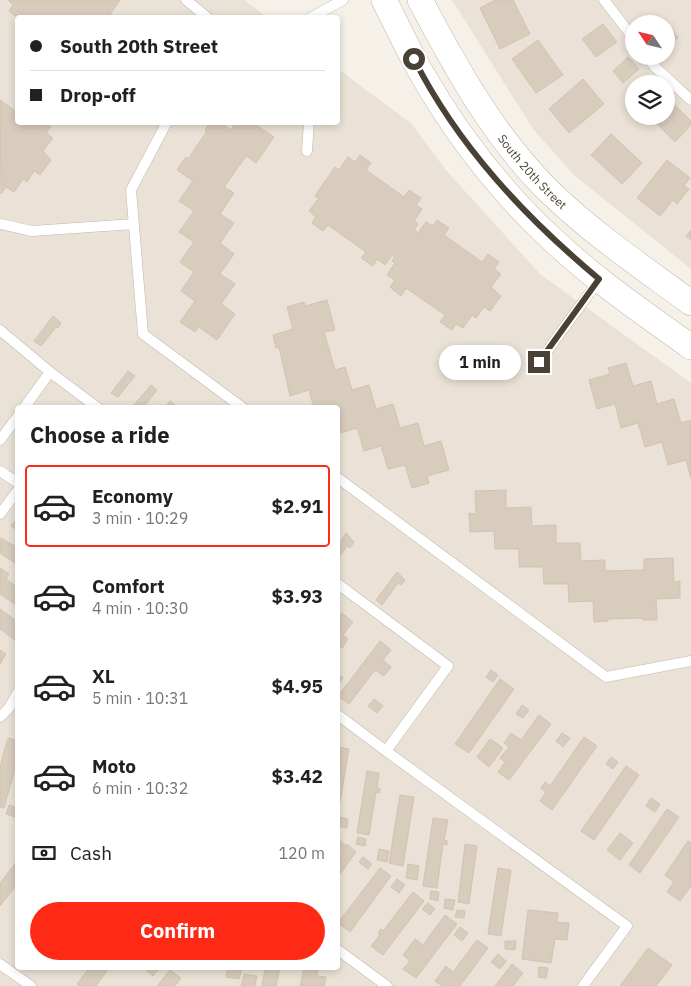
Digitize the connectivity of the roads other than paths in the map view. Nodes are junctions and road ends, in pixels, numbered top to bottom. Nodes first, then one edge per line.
1 (186, 0) edge
2 (343, 0) edge
3 (384, 0) edge
4 (420, 0) edge
5 (604, 0) edge
6 (204, 15) edge
7 (316, 15) edge
8 (625, 27) edge
9 (654, 65) edge
10 (691, 100) edge
11 (166, 125) edge
12 (309, 125) edge
13 (307, 151) dead end
14 (0, 224) edge
15 (134, 224) junction
16 (599, 279) junction
17 (691, 303) edge
18 (0, 330) edge
19 (691, 347) edge
20 (539, 362) dead end
21 (50, 372) junction
22 (26, 405) edge
23 (94, 405) edge
24 (239, 405) edge
25 (15, 420) edge
26 (0, 440) edge
27 (0, 471) edge
28 (340, 479) edge
29 (15, 481) edge
30 (15, 494) edge
31 (0, 514) edge
32 (340, 585) edge
33 (691, 661) edge
34 (13, 712) edge
35 (340, 716) edge
36 (0, 717) edge
37 (386, 751) junction
38 (340, 951) edge
39 (0, 964) edge
40 (31, 986) edge
41 (387, 986) edge
42 (583, 986) edge

1 - 6 lane
2 - 7 lane
3 - 16 street
4 - 17 street, South 20th Street
5 - 8 lane
9 - 10 lane
11 - 15 lane
12 - 13 lane
14 - 15 lane
15 - 24 lane
16 - 19 street
16 - 20 lane
18 - 21 lane
21 - 22 lane
21 - 23 lane
25 - 26 lane
27 - 29 lane
28 - 33 lane
30 - 31 lane
32 - 37 lane
34 - 36 lane
35 - 37 lane
37 - 42 lane
38 - 41 lane
39 - 40 lane

